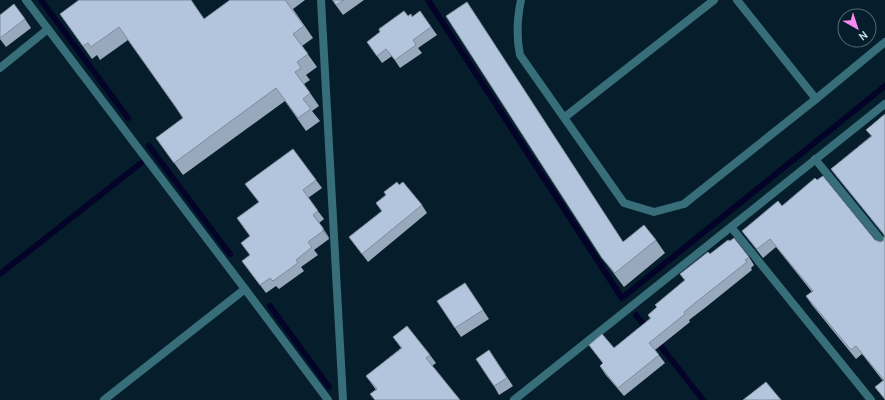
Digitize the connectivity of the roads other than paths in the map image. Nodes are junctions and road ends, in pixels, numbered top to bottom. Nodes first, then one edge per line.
1 (26, 0) edge
2 (321, 0) edge
3 (521, 0) edge
4 (714, 0) edge
5 (737, 0) edge
6 (48, 29) junction
7 (885, 42) edge
8 (0, 68) edge
9 (816, 99) junction
10 (885, 104) edge
11 (565, 117) junction
12 (816, 159) junction
13 (731, 226) junction
14 (885, 245) edge
15 (245, 289) junction
16 (104, 400) edge
17 (328, 400) edge
18 (343, 400) edge
19 (514, 400) edge
20 (871, 400) edge

1 - 6 street
2 - 18 street
3 - 11 street
4 - 11 street
5 - 9 street
6 - 8 street
6 - 15 street
7 - 9 street
9 - 11 street
10 - 12 street
12 - 13 street
12 - 14 street
13 - 19 street
13 - 20 street
15 - 16 street
15 - 17 street

